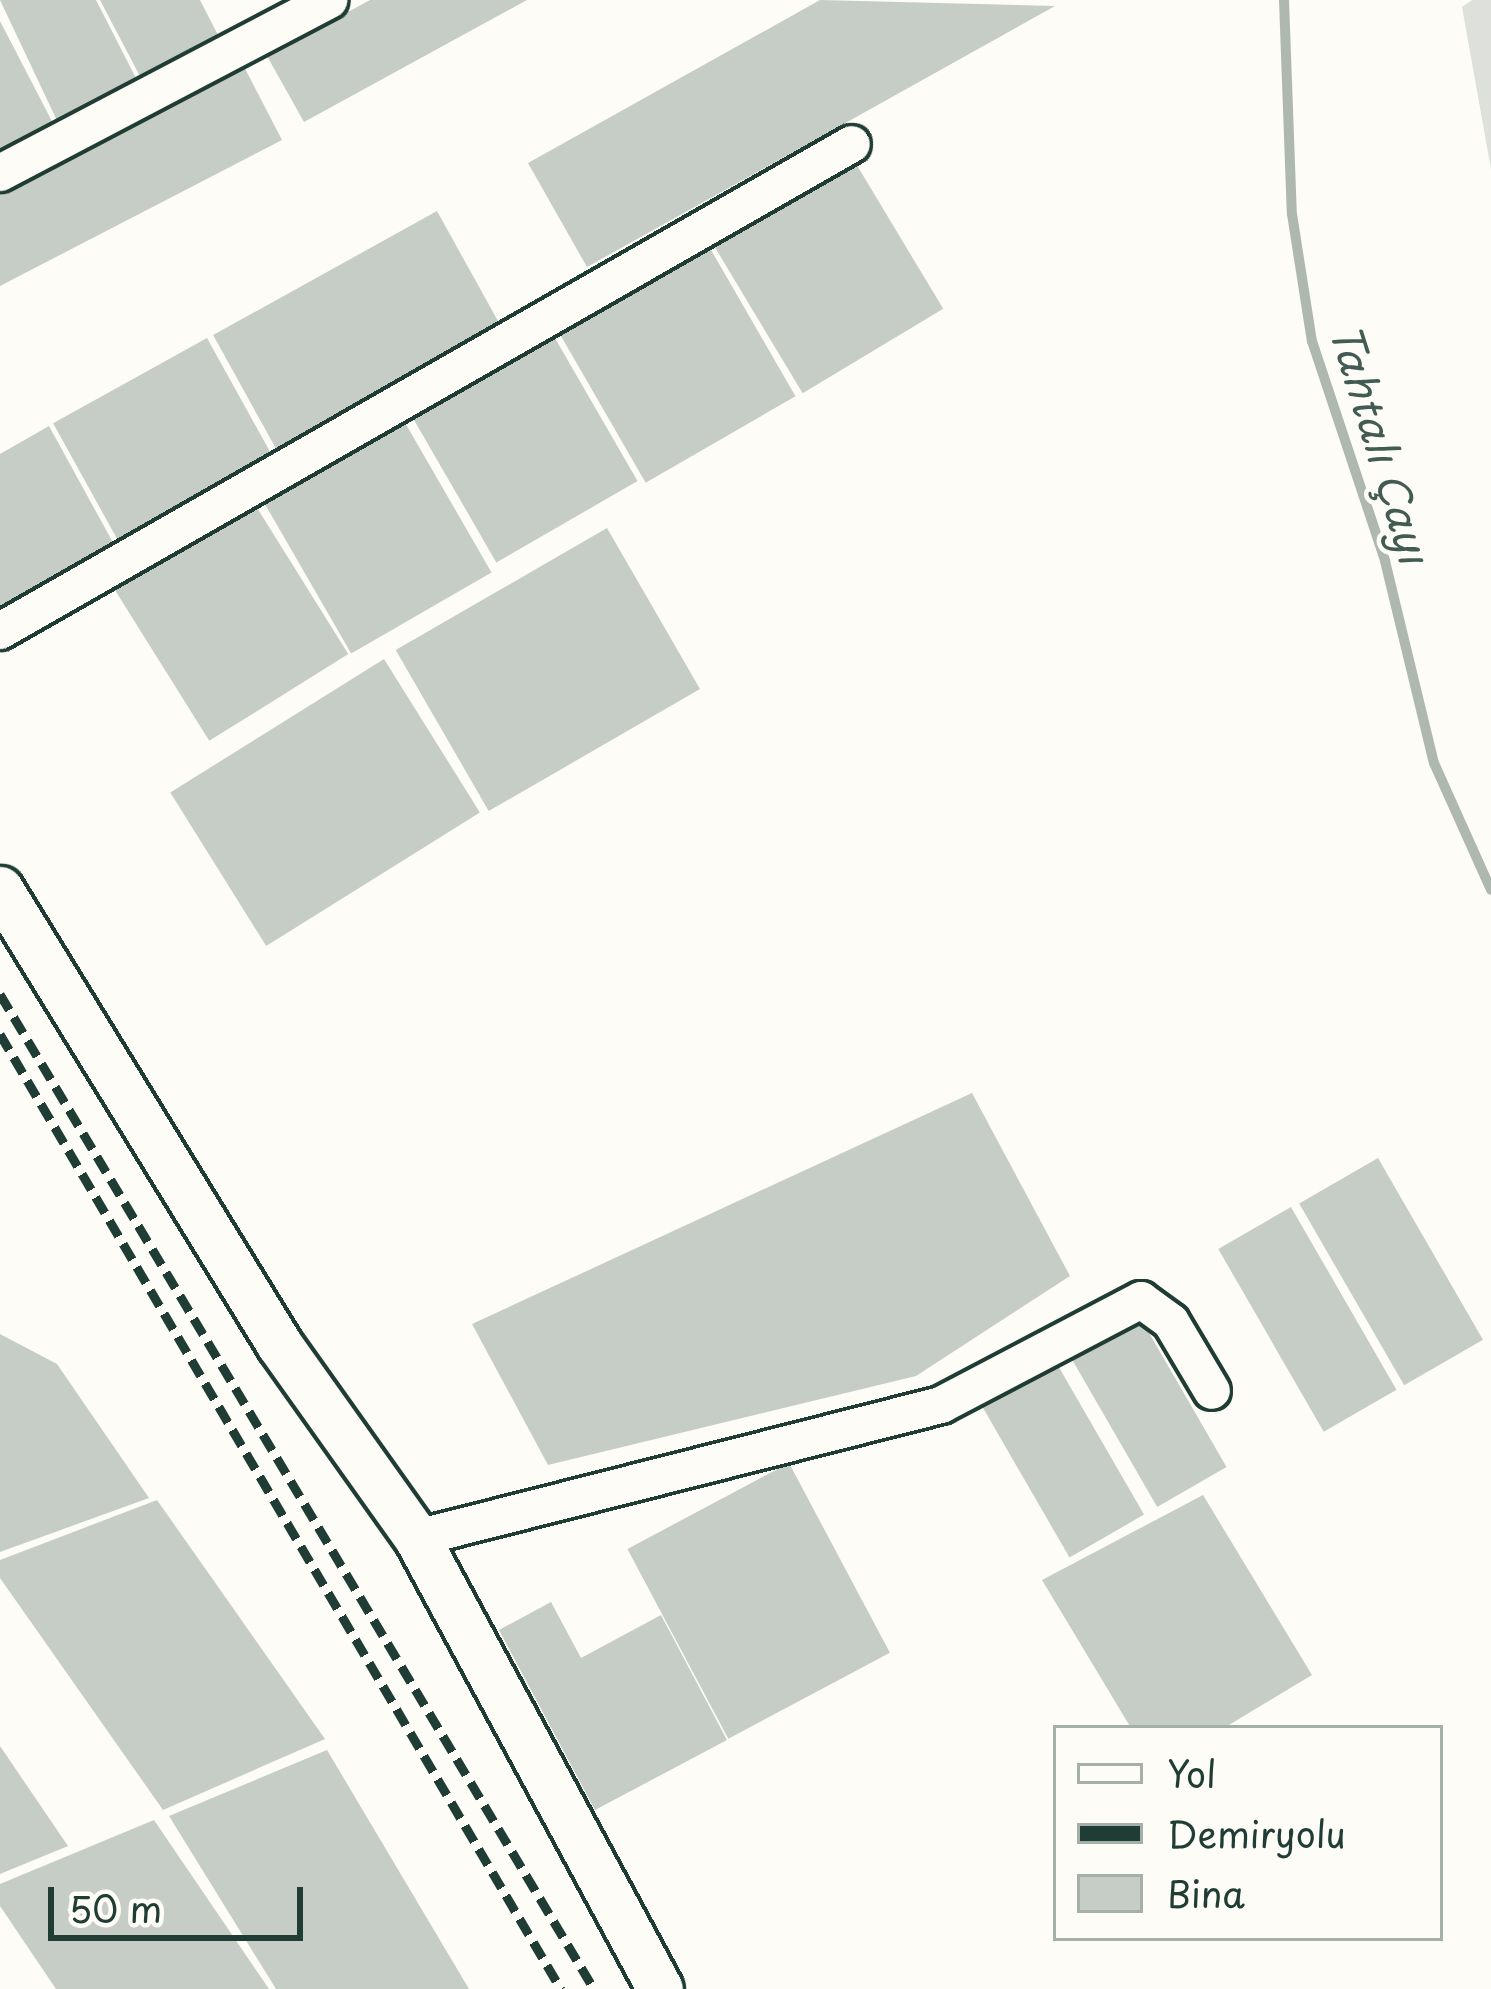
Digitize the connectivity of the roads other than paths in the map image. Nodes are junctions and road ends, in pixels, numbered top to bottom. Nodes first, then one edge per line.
1 (329, 0) edge
2 (852, 143) dead end
3 (0, 173) edge
4 (0, 631) edge
5 (0, 889) edge
6 (1213, 1391) dead end
7 (417, 1538) junction
8 (660, 1989) edge

1 - 3 street
2 - 4 street
5 - 7 street
6 - 7 street
7 - 8 street

